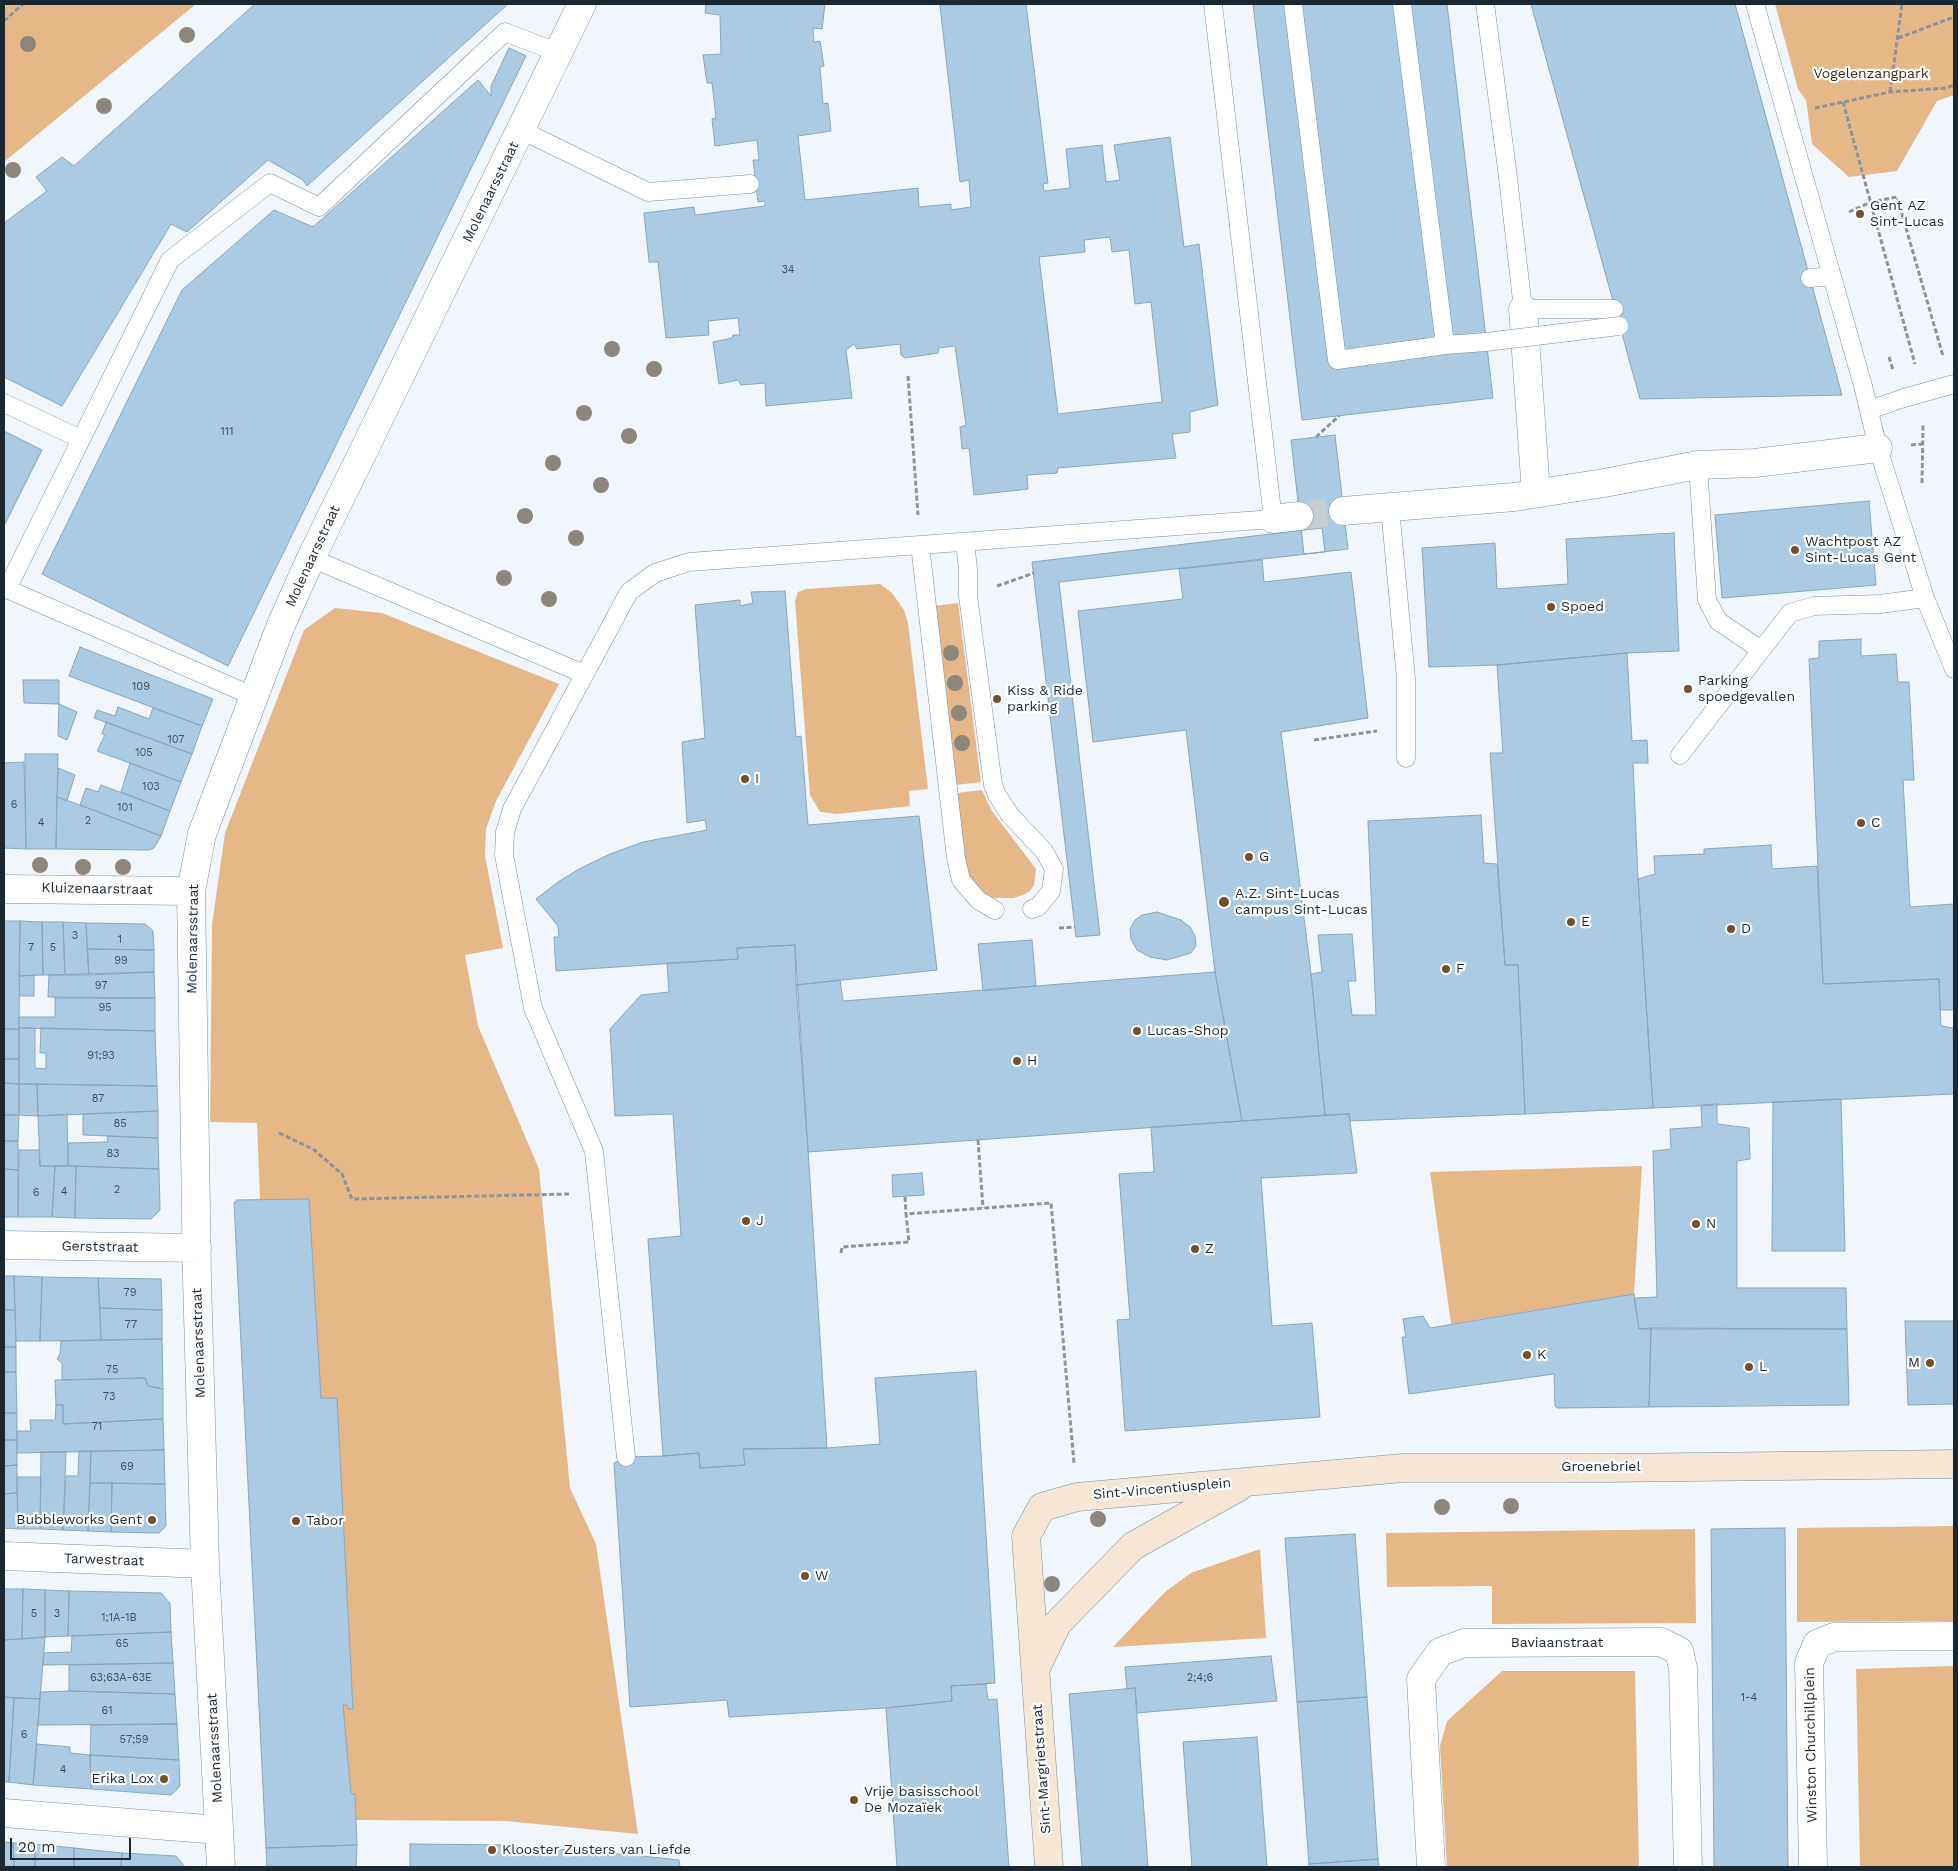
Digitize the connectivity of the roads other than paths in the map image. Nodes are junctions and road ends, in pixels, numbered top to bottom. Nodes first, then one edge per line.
1 (582, 4) edge
2 (1213, 4) edge
3 (1293, 4) edge
4 (1402, 4) edge
5 (1485, 4) edge
6 (1755, 4) edge
7 (559, 52) junction
8 (521, 130) junction
9 (750, 184) dead end
10 (1832, 276) junction
11 (1810, 278) dead end
12 (1523, 309) junction
13 (1614, 309) dead end
14 (1619, 326) dead end
15 (1444, 345) junction
16 (1953, 384) edge
17 (4, 403) edge
18 (1869, 410) junction
19 (81, 439) junction
20 (1878, 448) junction
21 (1698, 466) junction
22 (1536, 493) junction
23 (1390, 508) junction
24 (1343, 511) tunnel mouth
25 (965, 542) junction
26 (920, 545) junction
27 (311, 558) junction
28 (6, 590) edge
29 (1925, 598) junction
30 (1761, 650) junction
31 (1954, 669) edge
32 (584, 674) junction
33 (255, 697) junction
34 (1680, 755) dead end
35 (1406, 758) dead end
36 (4, 889) edge
37 (191, 891) junction
38 (1032, 909) dead end
39 (995, 910) dead end
40 (4, 1245) edge
41 (197, 1248) junction
42 (626, 1456) dead end
43 (1954, 1464) edge
44 (1249, 1482) junction
45 (4, 1556) edge
46 (205, 1564) junction
47 (1954, 1636) edge
48 (1035, 1670) junction
49 (4, 1813) edge
50 (219, 1830) junction
51 (221, 1867) edge
52 (1049, 1867) edge
53 (1431, 1867) edge
54 (1688, 1867) edge
55 (1813, 1867) edge

1 - 7 street, Molenaarsstraat
2 - 25 lane
3 - 15 lane
4 - 15 lane
5 - 12 lane
6 - 10 lane
7 - 8 street, Molenaarsstraat
7 - 19 lane
8 - 9 lane
8 - 27 street, Molenaarsstraat
10 - 11 lane
10 - 18 lane
12 - 13 lane
12 - 22 street
14 - 15 lane, bridge
16 - 18 lane
17 - 19 lane
18 - 20 lane
19 - 28 lane
20 - 21 street
20 - 29 lane
21 - 22 street
21 - 30 lane
22 - 23 street
23 - 24 street
23 - 35 lane
25 - 26 lane
25 - 38 lane
26 - 32 lane
26 - 39 lane
27 - 32 lane
27 - 33 street, Molenaarsstraat
28 - 33 lane
29 - 30 lane
29 - 31 lane
30 - 34 lane
32 - 42 lane
33 - 37 street, Molenaarsstraat
36 - 37 street, Kluizenaarstraat
37 - 41 street, Molenaarsstraat
40 - 41 street, Gerststraat
41 - 46 street, Molenaarsstraat
43 - 44 street, Groenebriel
44 - 48 street, Sint-Vincentiusplein
44 - 48 street, Sint-Vincentiusplein
45 - 46 street, Tarwestraat
46 - 50 street, Molenaarsstraat
47 - 55 street, Winston Churchillplein
48 - 52 street, Sint-Margrietstraat
49 - 50 street
50 - 51 street, Molenaarsstraat
53 - 54 street, Baviaanstraat

